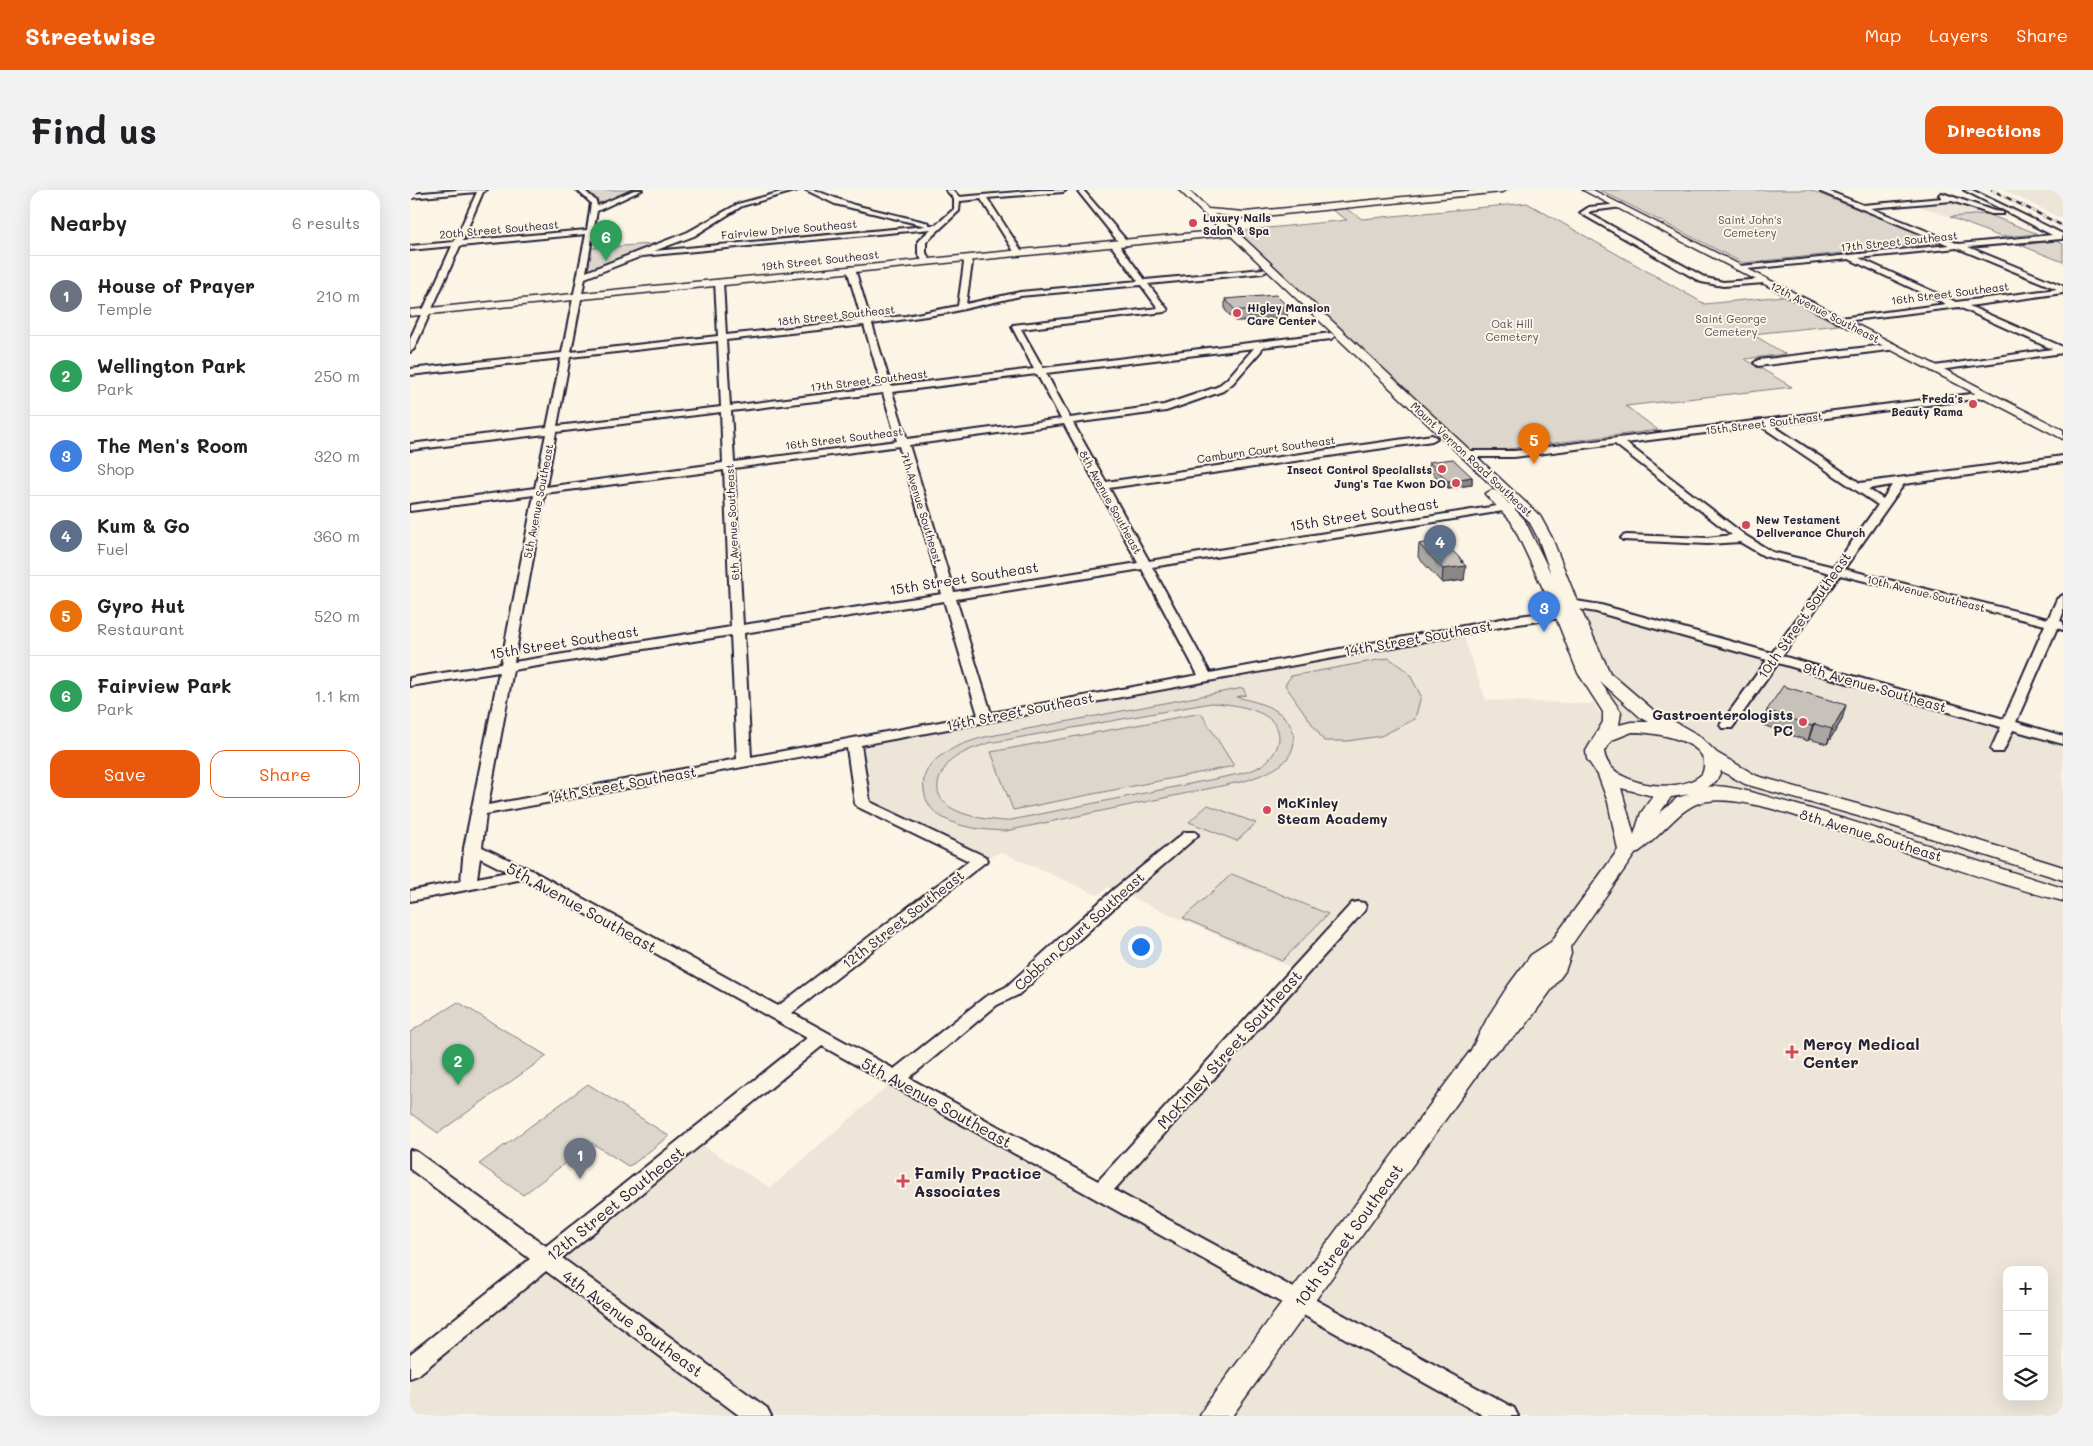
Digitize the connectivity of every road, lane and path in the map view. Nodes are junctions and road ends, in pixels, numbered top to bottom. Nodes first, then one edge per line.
1 (482, 190) edge
2 (580, 190) edge
3 (640, 190) edge
4 (795, 190) edge
5 (809, 190) edge
6 (948, 190) edge
7 (1063, 190) edge
8 (1080, 190) edge
9 (1183, 190) edge
10 (1502, 190) edge
11 (1587, 190) edge
12 (1967, 190) edge
13 (1823, 191) edge
14 (1936, 193) dead end
15 (410, 196) edge
16 (983, 197) junction
17 (1951, 198) junction
18 (957, 200) junction
19 (1620, 206) junction
20 (1861, 206) junction
21 (594, 210) junction
22 (1205, 210) junction
23 (2015, 213) junction
24 (1245, 215) junction
25 (1213, 218) junction
26 (936, 227) junction
27 (590, 232) junction
28 (1228, 233) junction
29 (2062, 237) edge
30 (1119, 243) junction
31 (458, 244) junction
32 (1958, 246) junction
33 (410, 248) edge
34 (1019, 253) junction
35 (644, 254) junction
36 (1851, 257) junction
37 (966, 258) junction
38 (927, 262) junction
39 (1740, 268) junction
40 (852, 270) junction
41 (1263, 271) junction
42 (582, 276) junction
43 (1765, 281) junction
44 (719, 282) junction
45 (1143, 282) junction
46 (2063, 290) edge
47 (2048, 293) junction
48 (578, 296) junction
49 (2063, 299) edge
50 (1958, 304) junction
51 (962, 307) junction
52 (427, 311) junction
53 (410, 313) edge
54 (1840, 320) junction
55 (866, 323) junction
56 (1330, 336) junction
57 (722, 338) junction
58 (1258, 344) junction
59 (1894, 347) junction
60 (410, 348) edge
61 (2062, 350) edge
62 (566, 355) junction
63 (1758, 363) dead end
64 (1935, 369) junction
65 (1040, 371) junction
66 (410, 372) edge
67 (887, 389) junction
68 (1987, 395) junction
69 (726, 409) junction
70 (1068, 421) junction
71 (1418, 423) junction
72 (1763, 423) junction
73 (552, 430) junction
74 (2063, 435) edge
75 (1432, 438) junction
76 (1617, 441) junction
77 (903, 443) junction
78 (410, 447) edge
79 (1472, 458) junction
80 (2063, 459) edge
81 (728, 466) junction
82 (1901, 481) junction
83 (1102, 486) junction
84 (1858, 487) junction
85 (540, 491) junction
86 (1884, 504) junction
87 (1522, 505) junction
88 (410, 508) edge
89 (1506, 508) junction
90 (1627, 538) dead end
91 (1742, 538) junction
92 (1707, 541) junction
93 (1768, 554) junction
94 (1145, 564) junction
95 (1836, 571) junction
96 (949, 596) junction
97 (2063, 599) edge
98 (1566, 609) junction
99 (2058, 625) edge
100 (737, 629) junction
101 (1773, 658) junction
102 (506, 666) junction
103 (1206, 676) junction
104 (410, 682) edge
105 (985, 717) junction
106 (2008, 724) junction
107 (1727, 725) dead end
108 (1679, 733) junction
109 (1605, 735) junction
110 (2063, 740) edge
111 (853, 742) junction
112 (1998, 749) dead end
113 (1711, 757) junction
114 (744, 762) junction
115 (1607, 773) junction
116 (1671, 791) junction
117 (1724, 793) junction
118 (479, 811) junction
119 (1817, 817) junction
120 (1900, 822) junction
121 (1190, 835) dead end
122 (1635, 846) junction
123 (472, 848) junction
124 (1947, 859) junction
125 (525, 874) junction
126 (2063, 874) edge
127 (2063, 882) edge
128 (468, 885) junction
129 (2063, 894) edge
130 (410, 896) edge
131 (1358, 907) dead end
132 (778, 1015) junction
133 (820, 1038) junction
134 (895, 1079) junction
135 (410, 1158) edge
136 (1100, 1192) junction
137 (545, 1260) junction
138 (1299, 1302) junction
139 (410, 1368) edge
140 (760, 1416) edge
141 (1215, 1416) edge
142 (1506, 1416) edge

1 - 15 street
1 - 31 street
2 - 21 street
3 - 21 street
4 - 35 street
5 - 26 street
6 - 18 street
7 - 16 street
8 - 30 street
9 - 22 main road, Mount Vernon Road Southeast
10 - 24 main road
11 - 19 main road, 12th Avenue Southeast
12 - 23 street
13 - 20 street
14 - 17 street
16 - 18 street
16 - 34 street
17 - 20 street
17 - 23 street
18 - 26 street
19 - 39 main road, 12th Avenue Southeast
19 - 43 street
20 - 32 street
21 - 27 street, 5th Avenue Southeast
22 - 24 main road
22 - 25 main road, Mount Vernon Road Southeast
23 - 29 street
24 - 25 main road
25 - 28 main road, Mount Vernon Road Southeast
26 - 35 street, Fairview Drive Southeast
26 - 38 street
27 - 31 street, 20th Street Southeast
27 - 42 street, 5th Avenue Southeast
28 - 30 main road, 19th Street Southeast
28 - 41 main road, Mount Vernon Road Southeast
28 - 79 main road, Mount Vernon Road Southeast
29 - 32 street, 17th Street Southeast
30 - 34 main road, 19th Street Southeast
30 - 45 street
31 - 33 street, 20th Street Southeast
31 - 52 street
32 - 36 street, 17th Street Southeast
32 - 46 street
34 - 37 main road, 19th Street Southeast
35 - 42 street
36 - 39 street, 17th Street Southeast
36 - 50 street
37 - 38 main road, 19th Street Southeast
37 - 51 street
38 - 40 main road, 19th Street Southeast
39 - 43 main road, 12th Avenue Southeast
40 - 44 main road, 19th Street Southeast
40 - 55 street, 7th Avenue Southeast
41 - 45 street, 18th Street Southeast
41 - 56 main road, Mount Vernon Road Southeast
42 - 48 street, 5th Avenue Southeast
43 - 54 main road, 12th Avenue Southeast
44 - 48 main road, 19th Street Southeast
44 - 57 street, 6th Avenue Southeast
45 - 51 street, 18th Street Southeast
45 - 65 street, 8th Avenue Southeast
46 - 47 street, 16th Street Southeast
47 - 49 street
47 - 50 street, 16th Street Southeast
48 - 52 main road, 19th Street Southeast
48 - 62 street, 5th Avenue Southeast
50 - 54 street, 16th Street Southeast
50 - 61 street
51 - 55 street, 18th Street Southeast
52 - 53 main road, 19th Street Southeast
52 - 60 street
54 - 59 main road, 12th Avenue Southeast
55 - 57 street, 18th Street Southeast
55 - 67 street, 7th Avenue Southeast
56 - 58 street, 17th Street Southeast
56 - 71 main road, Mount Vernon Road Southeast
57 - 62 street, 18th Street Southeast
57 - 69 street, 6th Avenue Southeast
58 - 65 street, 17th Street Southeast
58 - 70 street, 16th Street Southeast
59 - 63 street
59 - 64 main road, 12th Avenue Southeast
61 - 64 street
62 - 66 street, 18th Street Southeast
62 - 73 street, 5th Avenue Southeast
64 - 68 main road, 12th Avenue Southeast
65 - 67 street, 17th Street Southeast
65 - 70 street, 8th Avenue Southeast
67 - 69 street, 17th Street Southeast
67 - 77 street, 7th Avenue Southeast
68 - 72 street, 15th Street Southeast
68 - 74 main road, 12th Avenue Southeast
69 - 73 street, 17th Street Southeast
69 - 81 street, 6th Avenue Southeast
70 - 77 street, 16th Street Southeast
70 - 83 street, 8th Avenue Southeast
71 - 75 main road, Mount Vernon Road Southeast
71 - 79 main road
72 - 76 street, 15th Street Southeast
72 - 84 street
73 - 78 street, 17th Street Southeast
73 - 85 street, 5th Avenue Southeast
75 - 83 street, Camburn Court Southeast
75 - 89 main road, Mount Vernon Road Southeast
76 - 79 street, 15th Street Southeast
76 - 91 street, 10th Avenue Southeast
77 - 81 street, 16th Street Southeast
77 - 96 street, 7th Avenue Southeast
79 - 87 main road, Mount Vernon Road Southeast
80 - 82 street
81 - 85 street, 16th Street Southeast
81 - 100 street, 6th Avenue Southeast
82 - 84 street
82 - 86 street, 10th Street Southeast
83 - 94 street, 8th Avenue Southeast
84 - 86 street
85 - 88 street, 16th Street Southeast
85 - 102 street, 5th Avenue Southeast
86 - 95 street, 10th Street Southeast
87 - 89 street, 15th Street Southeast
87 - 98 main road, Mount Vernon Road Southeast
89 - 94 street, 15th Street Southeast
89 - 98 main road, Mount Vernon Road Southeast
90 - 92 street
91 - 92 street
91 - 93 street, 10th Avenue Southeast
92 - 93 street
93 - 95 street, 10th Avenue Southeast
94 - 96 street, 15th Street Southeast
94 - 103 street, 8th Avenue Southeast
95 - 99 street, 10th Avenue Southeast
95 - 101 street, 10th Street Southeast
96 - 100 street, 15th Street Southeast
96 - 105 street, 7th Avenue Southeast
97 - 99 street
98 - 101 street, 9th Avenue Southeast
98 - 103 street, 14th Street Southeast
98 - 108 main road, Mount Vernon Road Southeast
98 - 109 main road, Mount Vernon Road Southeast
99 - 106 street
100 - 102 street, 15th Street Southeast
100 - 114 street, 6th Avenue Southeast
101 - 106 street, 9th Avenue Southeast
101 - 107 street, 10th Street Southeast
102 - 104 street, 15th Street Southeast
102 - 118 street, 5th Avenue Southeast
103 - 105 street, 14th Street Southeast
105 - 111 street, 14th Street Southeast
106 - 110 street, 9th Avenue Southeast
106 - 112 street
108 - 109 main road
108 - 113 main road
109 - 115 main road
111 - 114 street, 14th Street Southeast
111 - 132 street, 12th Street Southeast
113 - 116 main road
113 - 120 main road, 8th Avenue Southeast
114 - 118 street, 14th Street Southeast
115 - 116 main road
115 - 122 main road
116 - 117 main road, 8th Avenue Southeast
116 - 122 main road, 10th Street Southeast
117 - 119 main road, 8th Avenue Southeast
117 - 122 main road, 10th Street Southeast
118 - 123 street, 5th Avenue Southeast
119 - 120 main road
119 - 124 main road, 8th Avenue Southeast
120 - 126 main road, 8th Avenue Southeast
121 - 134 street, Cobban Court Southeast
122 - 138 main road, 10th Street Southeast
123 - 125 street, 5th Avenue Southeast
123 - 128 street, 5th Avenue Southeast
124 - 127 main road
124 - 129 main road, 8th Avenue Southeast
125 - 128 street
125 - 132 street, 5th Avenue Southeast
128 - 130 street
131 - 136 street, McKinley Street Southeast
132 - 133 street, 5th Avenue Southeast
133 - 134 street, 5th Avenue Southeast
133 - 137 street, 12th Street Southeast
134 - 136 street, 5th Avenue Southeast
135 - 137 street, 4th Avenue Southeast
136 - 138 street, 5th Avenue Southeast
137 - 139 street, 12th Street Southeast
137 - 140 street, 4th Avenue Southeast
138 - 141 main road, 10th Street Southeast
138 - 142 street, 5th Avenue Southeast

